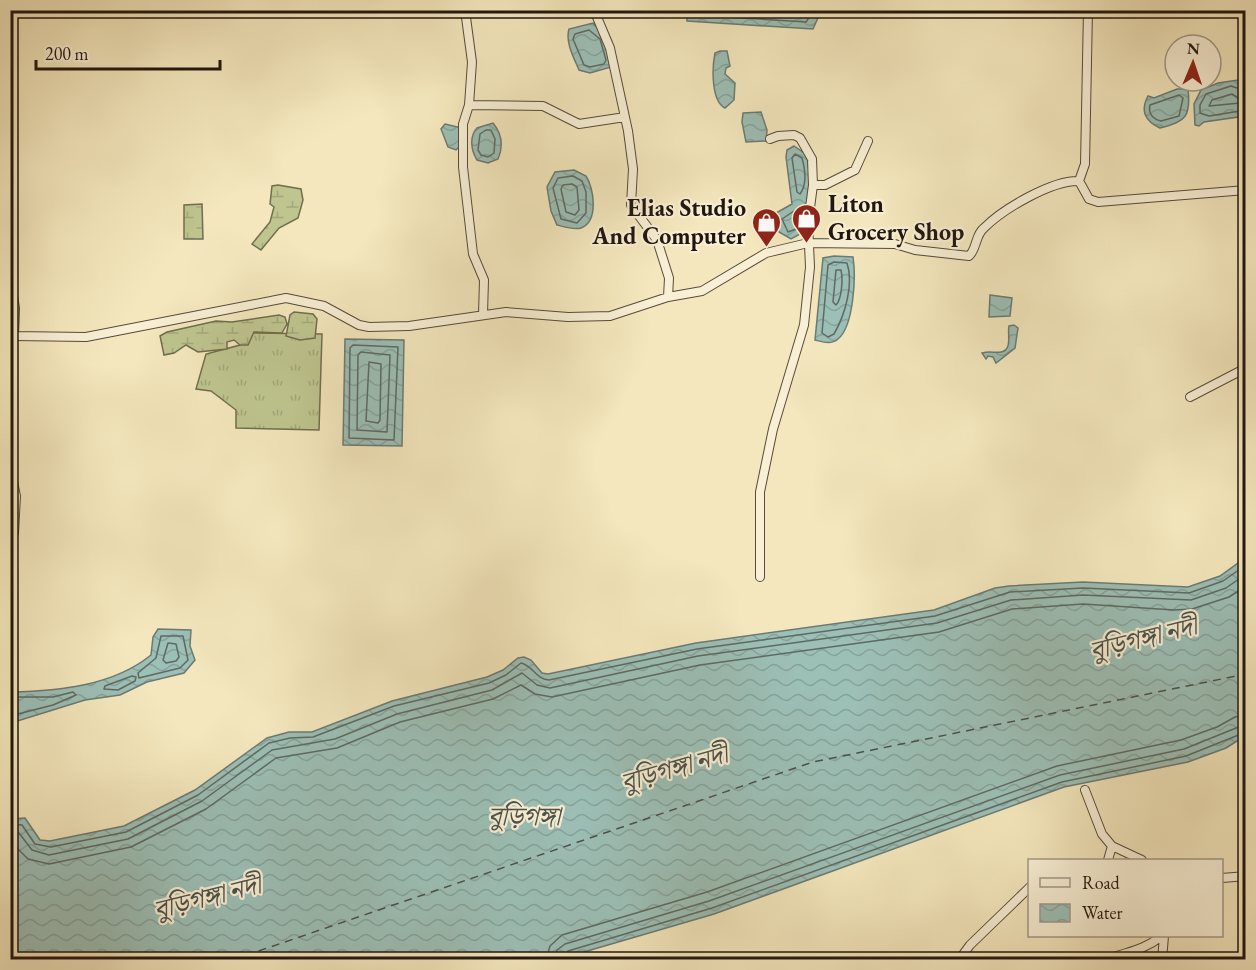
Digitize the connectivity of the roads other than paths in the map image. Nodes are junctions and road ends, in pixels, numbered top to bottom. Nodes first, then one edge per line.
1 (465, 10) edge
2 (594, 10) edge
3 (1088, 10) edge
4 (469, 105) junction
5 (625, 117) junction
6 (770, 139) dead end
7 (868, 141) dead end
8 (1079, 181) junction
9 (813, 185) junction
10 (1245, 190) edge
11 (808, 243) junction
12 (10, 278) edge
13 (668, 297) junction
14 (483, 314) junction
15 (12, 336) edge
16 (1245, 368) edge
17 (1190, 397) dead end
18 (10, 468) edge
19 (14, 533) dead end
20 (760, 578) dead end
21 (1085, 790) dead end
22 (1112, 846) junction
23 (1109, 859) edge
24 (1138, 859) edge
25 (1245, 876) edge
26 (1223, 878) edge
27 (1028, 888) edge
28 (1162, 937) edge
29 (1163, 937) edge
30 (959, 960) edge
31 (1106, 960) edge
32 (1162, 960) edge

1 - 4 street
2 - 5 street
3 - 8 street
4 - 5 street
4 - 14 street
5 - 13 street
6 - 9 street
7 - 9 street
8 - 10 street
8 - 11 street
9 - 11 street
11 - 13 street
11 - 20 street
12 - 15 street
13 - 14 street
14 - 15 street
16 - 17 street
18 - 19 street
21 - 22 street
22 - 23 street
22 - 24 street
25 - 26 street
27 - 30 street
28 - 31 street
29 - 32 street

